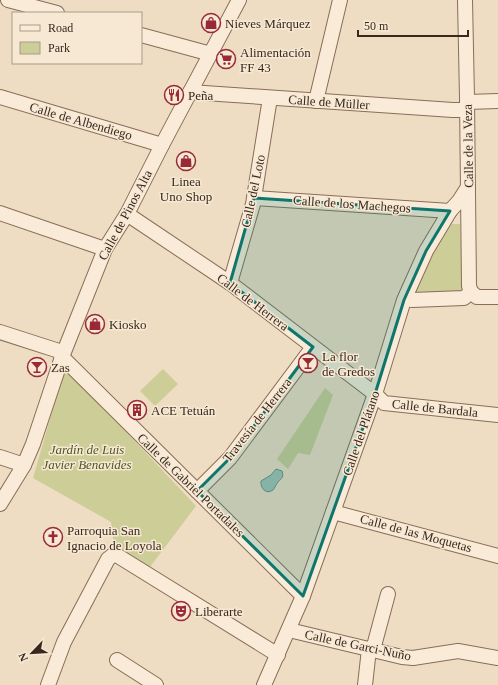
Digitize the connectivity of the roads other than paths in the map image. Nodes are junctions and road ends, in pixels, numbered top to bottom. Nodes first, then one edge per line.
1 (8, 0) edge
2 (239, 0) edge
3 (340, 0) edge
4 (465, 0) edge
5 (53, 12) edge
6 (142, 35) edge
7 (211, 54) junction
8 (190, 92) junction
9 (0, 97) edge
10 (270, 98) junction
11 (316, 101) junction
12 (498, 101) edge
13 (467, 106) junction
14 (162, 145) junction
15 (468, 187) junction
16 (254, 198) junction
17 (450, 211) junction
18 (0, 213) edge
19 (127, 214) junction
20 (105, 248) junction
21 (230, 283) junction
22 (471, 292) junction
23 (498, 297) edge
24 (412, 300) dead end
25 (0, 332) edge
26 (313, 347) junction
27 (62, 357) junction
28 (375, 394) junction
29 (498, 415) edge
30 (0, 457) edge
31 (24, 465) junction
32 (197, 491) junction
33 (0, 504) edge
34 (333, 512) junction
35 (498, 556) edge
36 (388, 594) dead end
37 (303, 596) junction
38 (289, 630) junction
39 (369, 650) junction
40 (278, 655) junction
41 (498, 658) edge
42 (116, 660) dead end
43 (48, 685) edge
44 (156, 685) edge
45 (264, 685) edge
46 (365, 685) edge

1 - 5 street
2 - 7 street, Calle de Pinos Alta
3 - 11 street
4 - 13 street, Calle de la Veza
6 - 7 street
7 - 8 street, Calle de Pinos Alta
8 - 10 street, Calle de Müller
8 - 14 street, Calle de Pinos Alta
9 - 14 street, Calle de Albendiego
10 - 11 street, Calle de Müller
10 - 16 street, Calle del Loto
11 - 13 street, Calle de Müller
12 - 13 street, Calle de Müller
13 - 15 street, Calle de la Veza
14 - 19 street, Calle de Pinos Alta
15 - 17 street, Calle del Plátano
15 - 22 street, Calle de la Veza
16 - 17 street, Calle de los Machegos
16 - 21 street, Calle del Loto
17 - 28 street, Calle del Plátano
18 - 20 street
19 - 20 street, Calle de Pinos Alta
19 - 21 street, Calle de Herrera
20 - 27 street, Calle de Pinos Alta
21 - 26 street, Calle de Herrera
22 - 23 street
22 - 24 street
25 - 27 street, Calle de Gabriel Portadales
26 - 28 street, Calle de Herrera
26 - 32 street, Travesía de Herrera
27 - 31 street, Calle de Pinos Alta
27 - 32 street, Calle de Gabriel Portadales
28 - 29 street, Calle de Bardala
28 - 34 street, Calle del Plátano
30 - 31 street
31 - 33 street, Calle de Pinos Alta
32 - 37 street, Calle de Gabriel Portadales
34 - 35 street, Calle de las Moquetas
34 - 37 street, Calle del Plátano
36 - 39 street
37 - 38 street, Calle del Plátano
38 - 39 street, Calle de Garci-Nuño
38 - 40 street, Calle del Plátano
39 - 41 street, Calle de Garci-Nuño
39 - 46 street
40 - 43 street
40 - 45 street, Calle del Plátano
42 - 44 street

